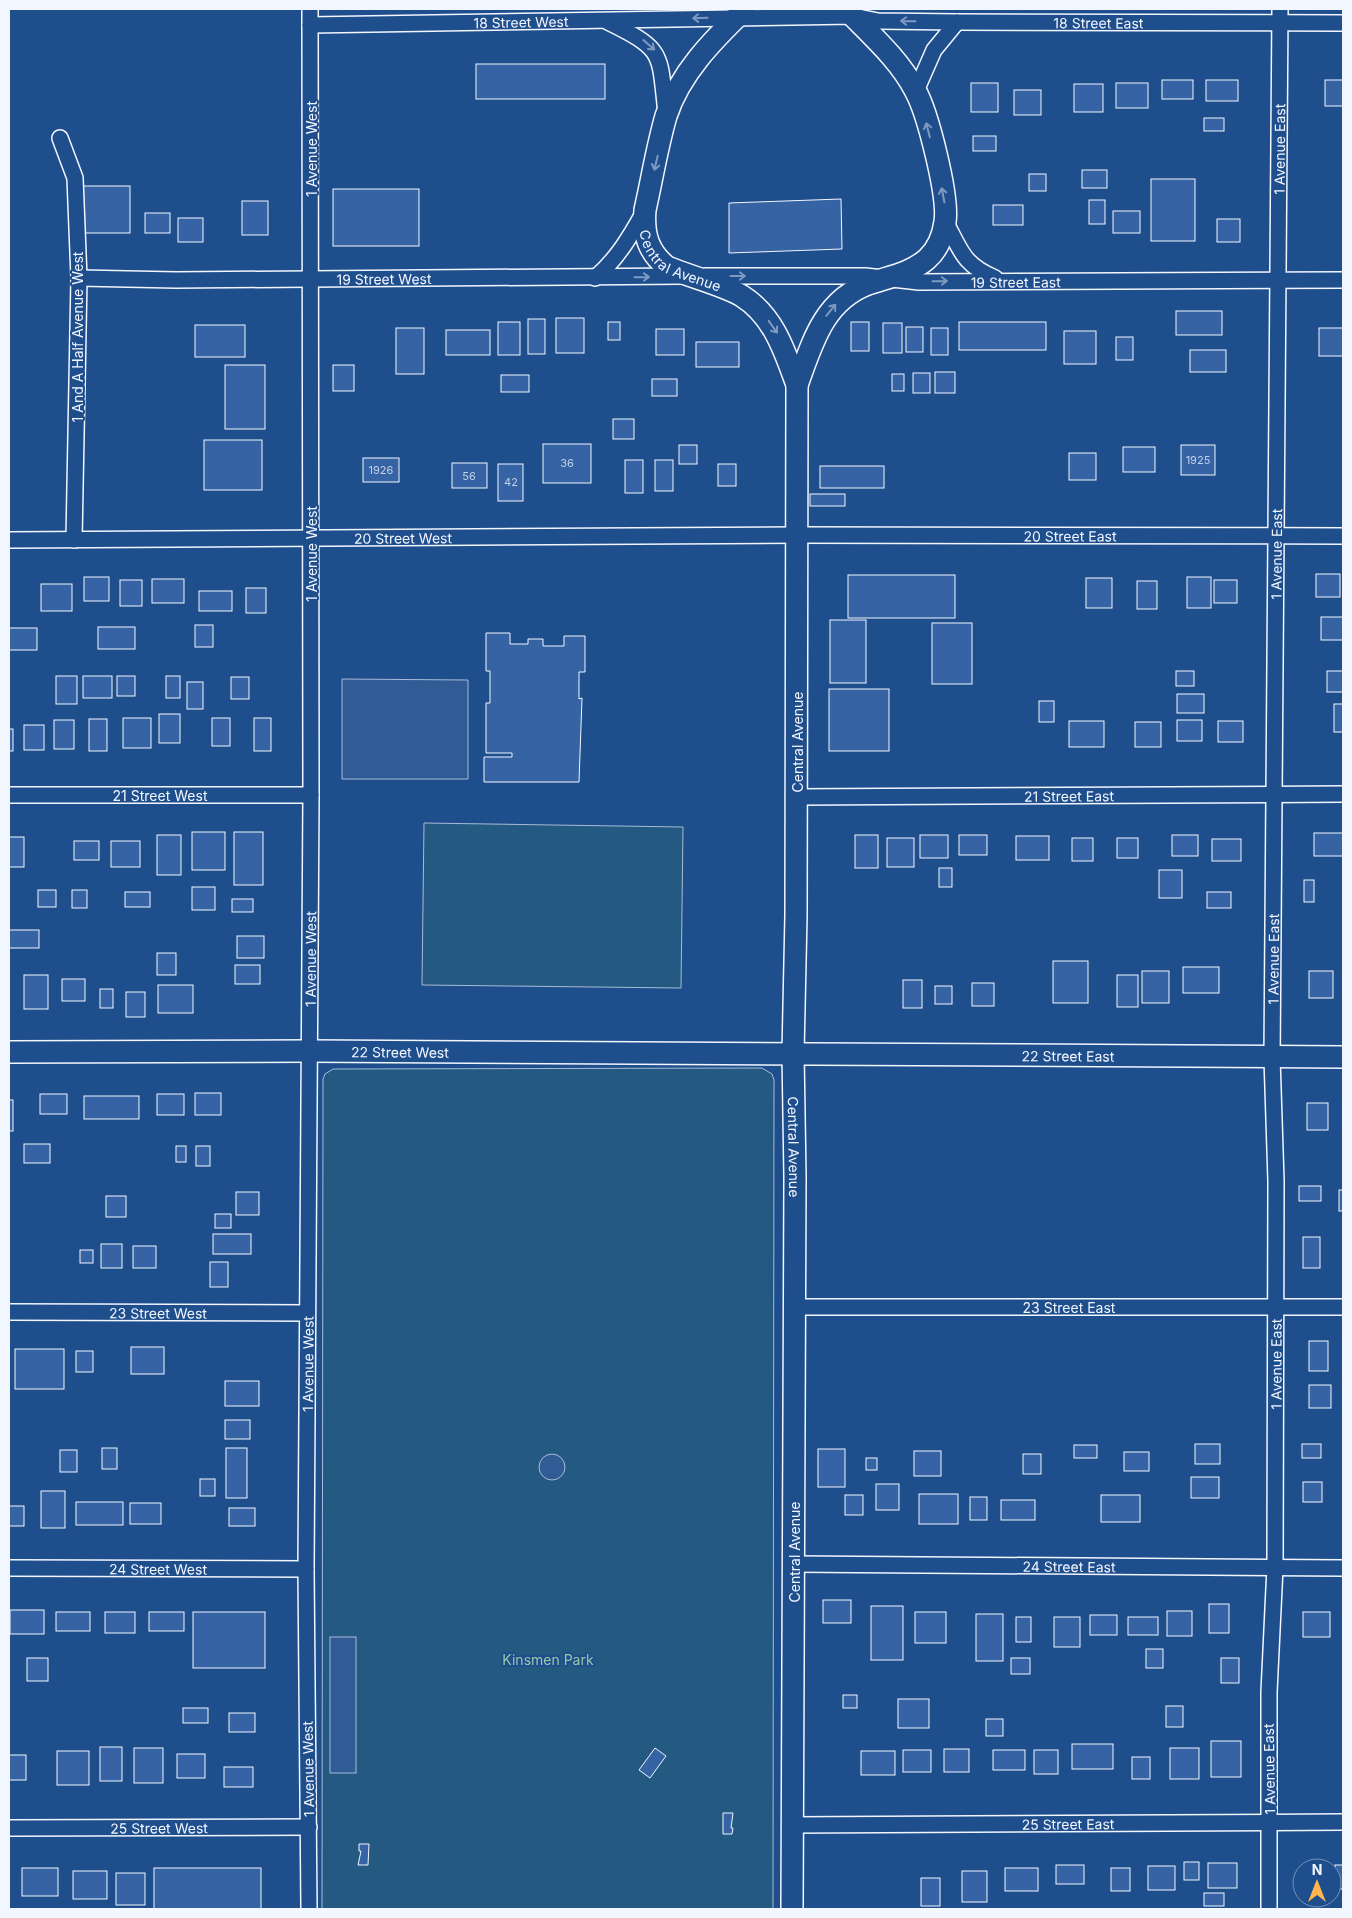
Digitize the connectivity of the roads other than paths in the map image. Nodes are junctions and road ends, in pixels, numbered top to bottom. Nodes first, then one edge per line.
1 (310, 9) edge
2 (850, 12) edge
3 (741, 13) edge
4 (1280, 16) edge
5 (607, 21) junction
6 (957, 22) junction
7 (1343, 23) edge
8 (310, 24) junction
9 (916, 91) junction
10 (666, 116) junction
11 (60, 138) dead end
12 (645, 210) junction
13 (946, 221) junction
14 (689, 276) junction
15 (79, 278) junction
16 (312, 278) junction
17 (594, 278) junction
18 (891, 278) junction
19 (1001, 280) junction
20 (1278, 280) junction
21 (1343, 280) edge
22 (797, 385) junction
23 (798, 535) junction
24 (1276, 535) junction
25 (1343, 536) edge
26 (311, 537) junction
27 (9, 540) edge
28 (74, 540) junction
29 (1274, 794) junction
30 (1343, 794) edge
31 (9, 795) edge
32 (311, 795) junction
33 (797, 797) junction
34 (309, 1051) junction
35 (9, 1052) edge
36 (793, 1053) junction
37 (1343, 1057) edge
38 (1272, 1058) junction
39 (794, 1307) junction
40 (1276, 1307) junction
41 (1343, 1307) edge
42 (9, 1312) edge
43 (307, 1313) junction
44 (794, 1564) junction
45 (1275, 1567) junction
46 (9, 1568) edge
47 (1343, 1568) edge
48 (306, 1569) junction
49 (1270, 1822) junction
50 (1343, 1822) edge
51 (792, 1825) junction
52 (309, 1827) junction
53 (9, 1828) edge
54 (309, 1909) edge
55 (792, 1909) edge
56 (1269, 1909) edge

1 - 8 street, 1 Avenue West
2 - 3 street, 18 Street West
6 -> 2 street, 18 Street East
2 - 9 street
3 -> 5 street, 18 Street West
3 - 10 street, Central Avenue
4 - 6 street, 18 Street East
4 - 7 street, 18 Street East
4 - 20 street, 1 Avenue East
5 - 8 street, 18 Street West
5 -> 10 street
6 - 9 street
8 - 16 street, 1 Avenue West
13 -> 9 street
10 -> 12 street, Central Avenue
11 - 15 street, 1 And A Half Avenue West
12 - 14 street, Central Avenue
12 - 17 street
13 - 18 street, Central Avenue
13 - 19 street
17 -> 14 street, 19 Street West
14 -> 18 street, 19 Street East
14 -> 22 street, Central Avenue
15 - 16 street, 19 Street West
15 - 28 street, 1 And A Half Avenue West
16 - 17 street, 19 Street West
16 - 26 street, 1 Avenue West
18 -> 19 street, 19 Street East
22 -> 18 street, Central Avenue
19 - 20 street, 19 Street East
20 - 21 street, 19 Street East
20 - 24 street, 1 Avenue East
22 - 23 street, Central Avenue
23 - 24 street, 20 Street East
23 - 26 street, 20 Street West
23 - 33 street, Central Avenue
24 - 25 street, 20 Street East
24 - 29 street, 1 Avenue East
26 - 28 street, 20 Street West
26 - 32 street, 1 Avenue West
27 - 28 street, 20 Street West
29 - 30 street, 21 Street East
29 - 33 street, 21 Street East
29 - 38 street, 1 Avenue East
31 - 32 street, 21 Street West
32 - 34 street, 1 Avenue West
33 - 36 street, Central Avenue
34 - 35 street, 22 Street West
34 - 36 street, 22 Street West
34 - 43 street, 1 Avenue West
36 - 38 street, 22 Street East
36 - 39 street, Central Avenue
37 - 38 street, 22 Street East
38 - 40 street, 1 Avenue East
39 - 40 street, 23 Street East
39 - 44 street, Central Avenue
40 - 41 street, 23 Street East
40 - 45 street, 1 Avenue East
42 - 43 street, 23 Street West
43 - 48 street, 1 Avenue West
44 - 45 street, 24 Street East
44 - 51 street, Central Avenue
45 - 47 street, 24 Street East
45 - 49 street, 1 Avenue East
46 - 48 street, 24 Street West
48 - 52 street, 1 Avenue West
49 - 50 street, 25 Street East
49 - 51 street, 25 Street East
49 - 56 street, 1 Avenue East
51 - 55 street, Central Avenue
52 - 53 street, 25 Street West
52 - 54 street, 1 Avenue West

